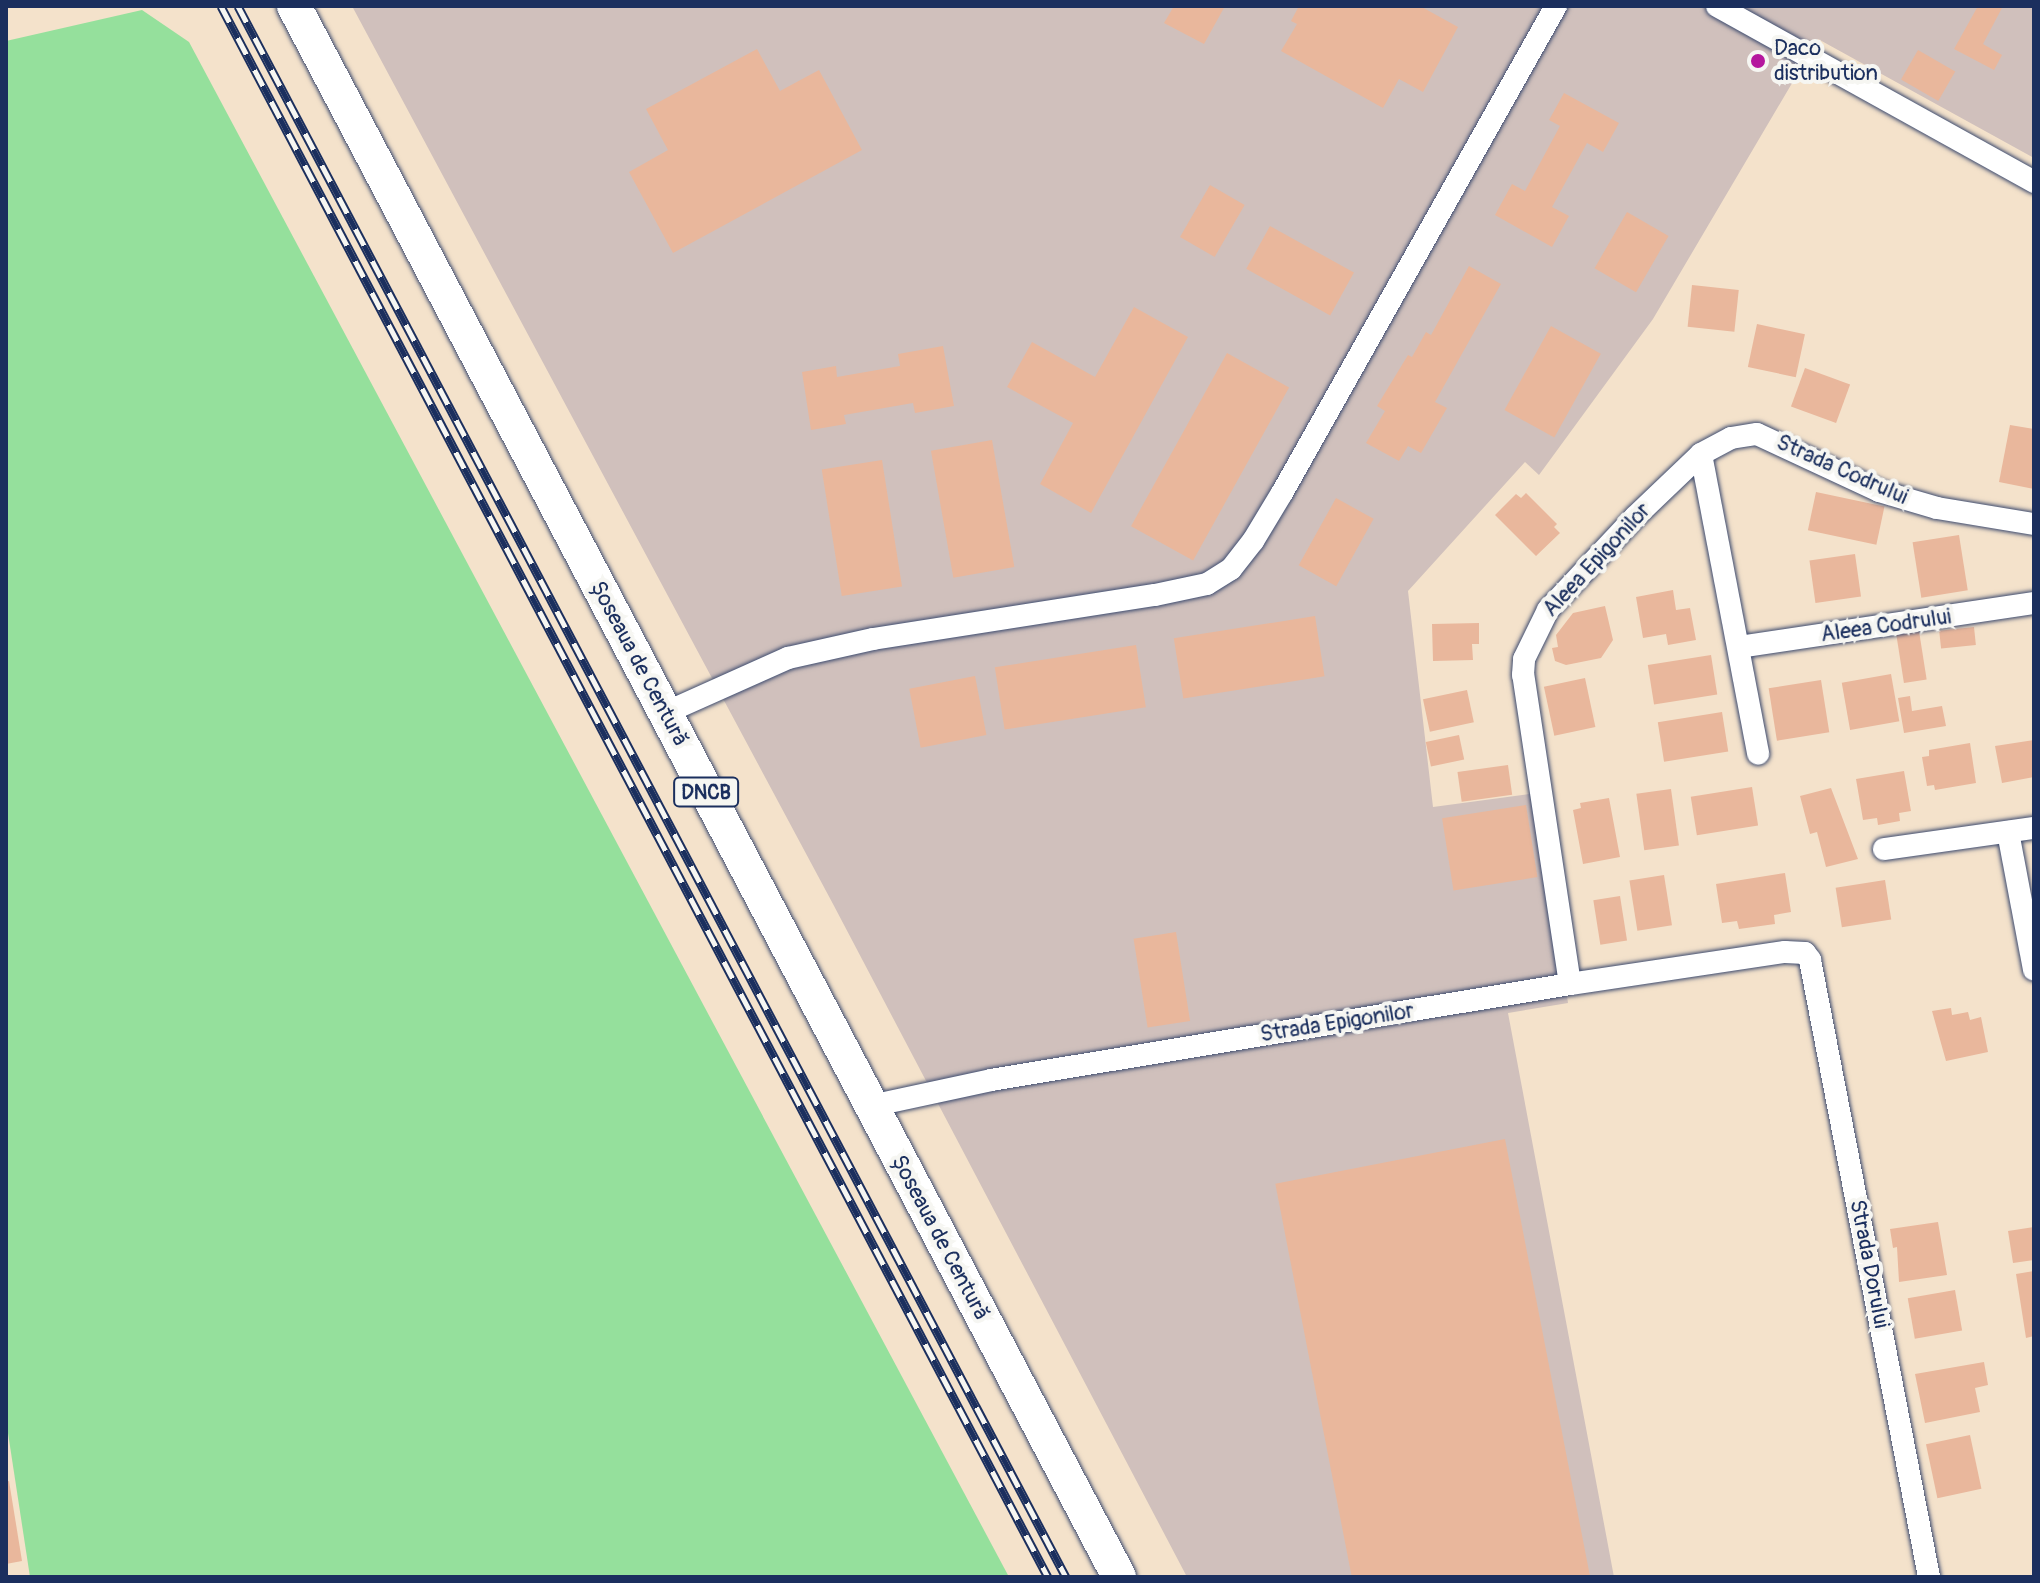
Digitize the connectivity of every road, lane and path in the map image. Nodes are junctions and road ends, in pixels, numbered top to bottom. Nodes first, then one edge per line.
1 (294, 6) edge
2 (1556, 6) edge
3 (1717, 6) edge
4 (2034, 182) edge
5 (1701, 454) junction
6 (2034, 524) edge
7 (2034, 603) edge
8 (1739, 647) junction
9 (665, 713) junction
10 (1758, 754) dead end
11 (2034, 828) edge
12 (2008, 832) junction
13 (1884, 849) dead end
14 (1805, 953) joint
15 (2034, 970) edge
16 (1570, 984) junction
17 (871, 1106) junction
18 (1119, 1577) edge
19 (1929, 1577) edge

1 - 9 main road, Șoseaua de Centură / DNCB
2 - 9 street
3 - 4 street
5 - 6 street, Strada Codrului
5 - 8 street
5 - 16 street, Aleea Epigonilor
7 - 8 street, Aleea Codrului
8 - 10 street
9 - 17 main road, Șoseaua de Centură / DNCB
11 - 12 street
12 - 13 street
12 - 15 street
14 - 16 street, Strada Epigonilor
14 - 19 street, Strada Dorului
16 - 17 street, Strada Epigonilor
17 - 18 main road, Șoseaua de Centură / DNCB

